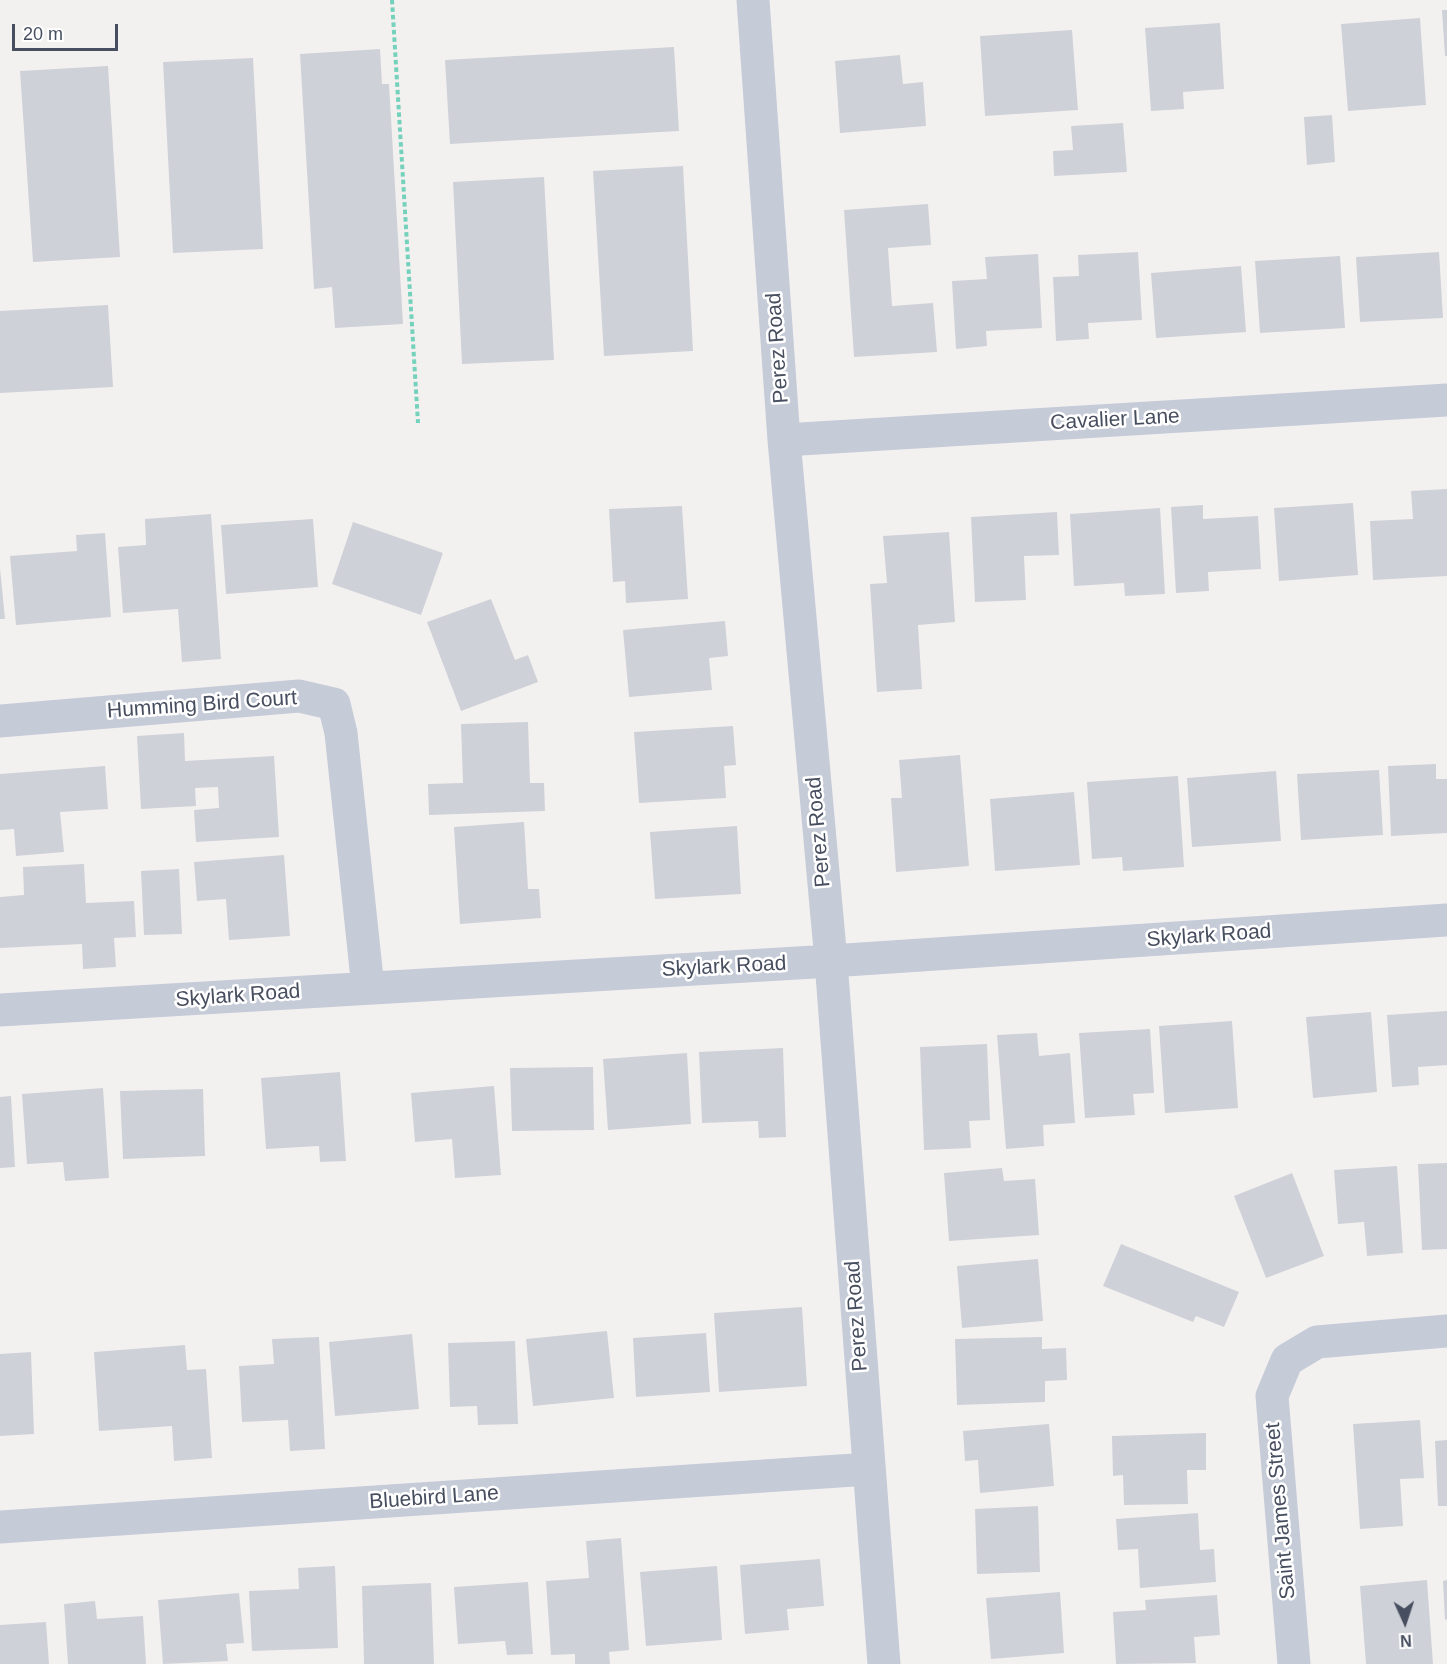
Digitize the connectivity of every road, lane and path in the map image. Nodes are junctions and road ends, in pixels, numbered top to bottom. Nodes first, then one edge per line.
1 (392, 0) edge
2 (753, 0) edge
3 (1447, 400) edge
4 (418, 423) dead end
5 (784, 440) junction
6 (0, 721) edge
7 (1447, 920) edge
8 (831, 961) junction
9 (368, 988) junction
10 (0, 1010) edge
11 (1447, 1331) edge
12 (869, 1468) junction
13 (0, 1527) edge
14 (884, 1664) edge
15 (1294, 1664) edge

1 - 4 path
2 - 5 street, Perez Road
3 - 5 street, Cavalier Lane
5 - 8 street, Perez Road
6 - 9 street, Humming Bird Court
7 - 8 street, Skylark Road
8 - 9 street, Skylark Road
8 - 12 street, Perez Road
9 - 10 street, Skylark Road
11 - 15 street, Saint James Street
12 - 13 street, Bluebird Lane
12 - 14 street, Perez Road

